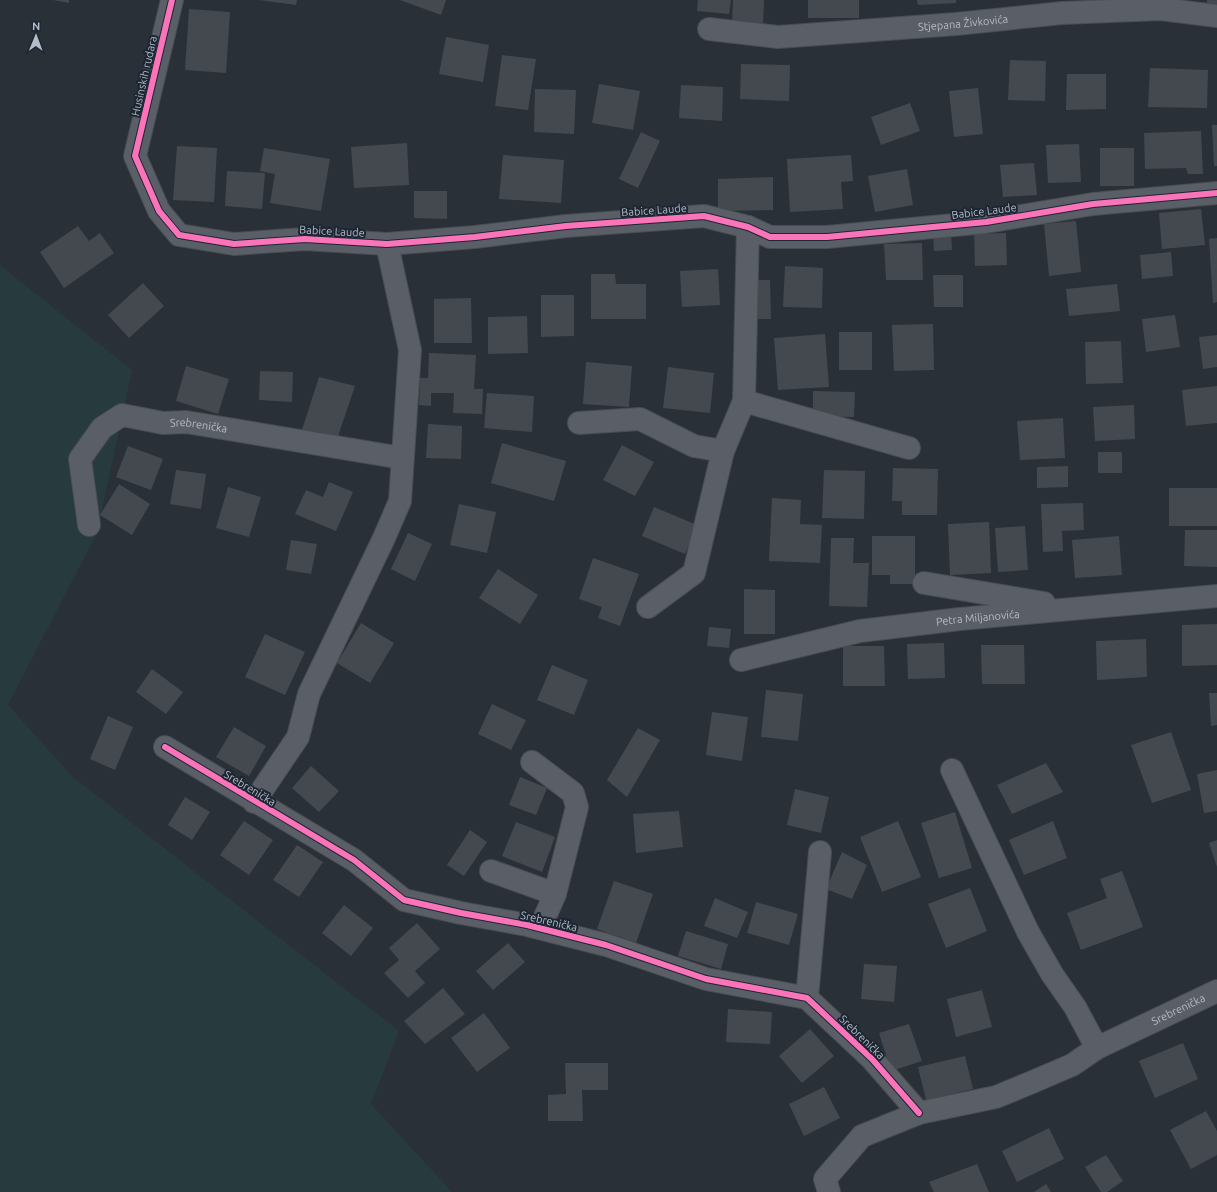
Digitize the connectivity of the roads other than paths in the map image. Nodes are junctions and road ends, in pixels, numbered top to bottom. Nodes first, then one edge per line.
1 (172, 0) edge
2 (1217, 16) edge
3 (709, 28) dead end
4 (134, 156) joint
5 (1217, 193) edge
6 (748, 227) junction
7 (387, 244) junction
8 (744, 401) junction
9 (579, 423) dead end
10 (909, 448) dead end
11 (722, 450) junction
12 (402, 458) junction
13 (89, 525) dead end
14 (924, 584) dead end
15 (1217, 596) edge
16 (648, 607) dead end
17 (1075, 608) junction
18 (741, 660) dead end
19 (165, 747) dead end
20 (532, 762) dead end
21 (952, 770) dead end
22 (254, 802) junction
23 (820, 852) dead end
24 (491, 871) dead end
25 (555, 894) junction
26 (540, 928) junction
27 (1217, 991) edge
28 (807, 998) junction
29 (1097, 1048) junction
30 (918, 1113) junction
31 (829, 1192) edge

1 - 4 street, Husinskih rudara
2 - 3 street, Stjepana Živkovića
4 - 7 street, Babice Laude
5 - 6 street, Babice Laude
6 - 7 street, Babice Laude
6 - 8 street
7 - 12 street, Srebrenička
8 - 10 street
8 - 11 street
9 - 11 street
11 - 16 street
12 - 13 street, Srebrenička
12 - 22 street, Srebrenička
14 - 17 street
15 - 17 street, Petra Miljanovića
17 - 18 street, Petra Miljanovića
19 - 22 street, Srebrenička
20 - 25 street, Srebrenička
21 - 29 street
22 - 26 street, Srebrenička
23 - 28 street
24 - 25 street
25 - 26 street, Srebrenička
26 - 28 street, Srebrenička
27 - 29 street, Srebrenička
28 - 30 street, Srebrenička
29 - 30 street, Srebrenička
30 - 31 street, Srebrenička

